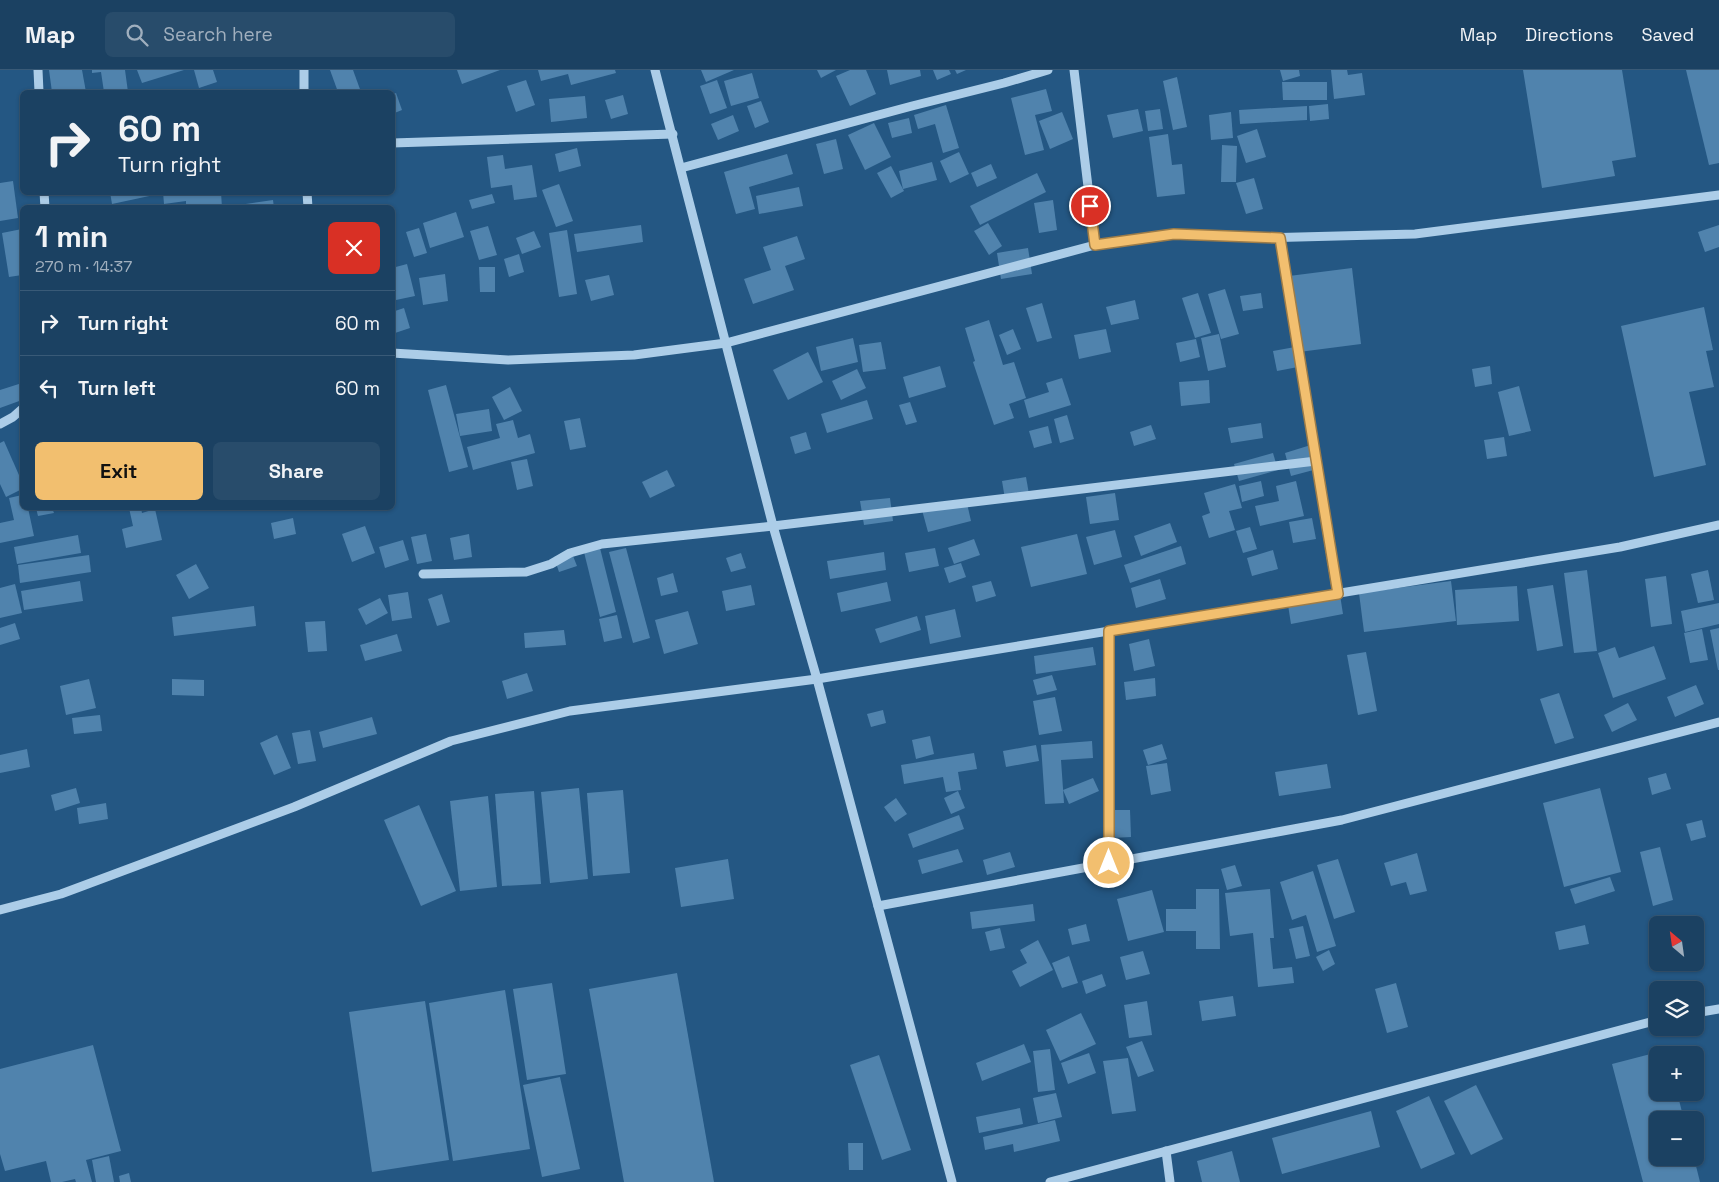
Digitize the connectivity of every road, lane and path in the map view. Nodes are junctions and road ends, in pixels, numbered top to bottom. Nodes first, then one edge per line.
1 (38, 70) edge
2 (304, 70) edge
3 (655, 70) edge
4 (1048, 70) edge
5 (1074, 70) edge
6 (39, 90) edge
7 (304, 90) edge
8 (673, 134) junction
9 (395, 143) edge
10 (681, 168) junction
11 (1719, 195) edge
12 (1280, 238) junction
13 (1095, 245) junction
14 (726, 343) junction
15 (395, 353) edge
16 (20, 411) edge
17 (0, 424) edge
18 (1316, 461) junction
19 (1719, 525) edge
20 (773, 526) junction
21 (423, 574) dead end
22 (1338, 594) junction
23 (1109, 631) junction
24 (817, 678) junction
25 (1719, 722) edge
26 (1109, 863) junction
27 (878, 906) junction
28 (0, 910) edge
29 (1719, 1009) edge
30 (1704, 1012) edge
31 (1649, 1022) edge
32 (1166, 1151) junction
33 (952, 1182) edge
34 (1050, 1182) edge
35 (1170, 1182) edge

1 - 6 street
2 - 7 street
3 - 8 street
4 - 10 street
5 - 13 street
8 - 9 street
8 - 10 street
10 - 14 street
11 - 12 street
12 - 13 street
12 - 18 street
13 - 14 street
14 - 15 street
14 - 20 street
16 - 17 street
18 - 20 street
18 - 22 street
19 - 22 street
20 - 21 street
20 - 24 street
22 - 23 street
23 - 24 street
23 - 26 street
24 - 27 street
24 - 28 street
25 - 26 street
26 - 27 street
27 - 33 street
29 - 30 street
31 - 32 street
32 - 34 street
32 - 35 street

